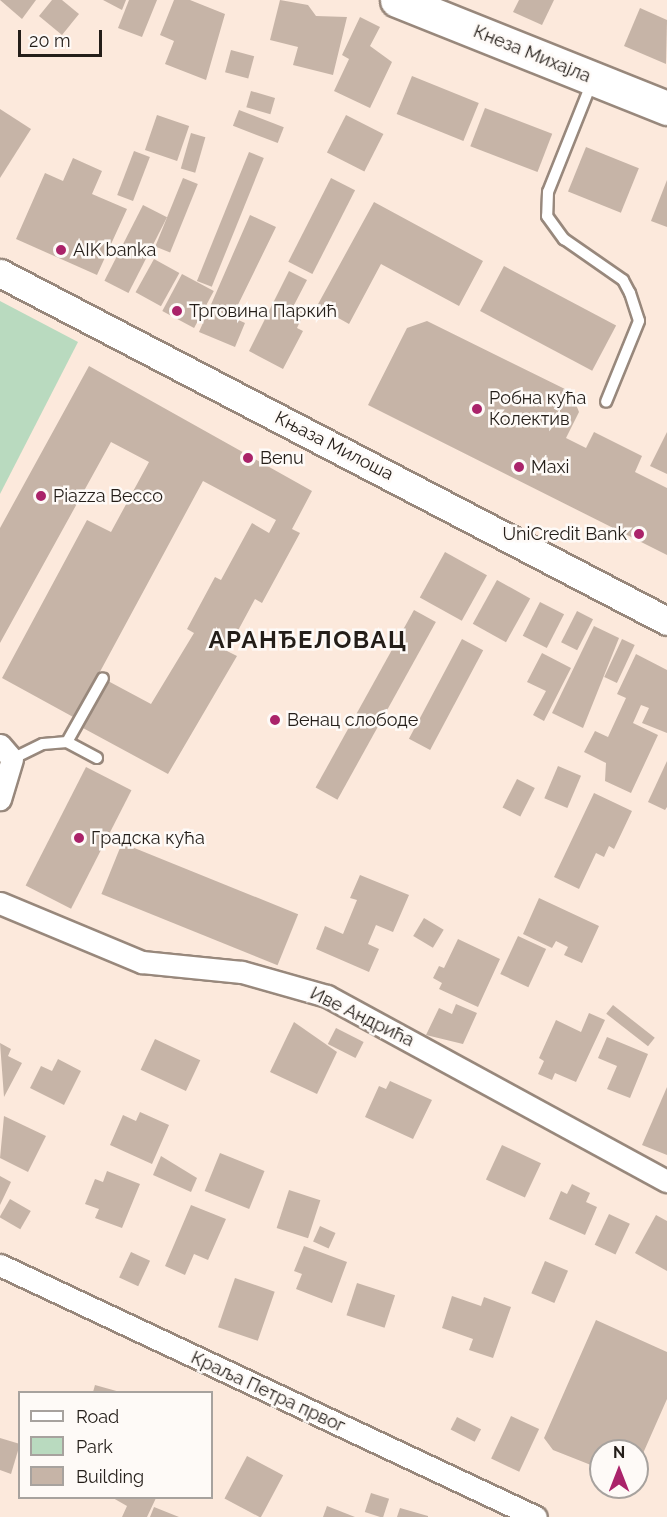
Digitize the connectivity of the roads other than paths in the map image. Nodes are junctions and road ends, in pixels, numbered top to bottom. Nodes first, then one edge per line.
1 (397, 0) edge
2 (593, 78) junction
3 (667, 108) edge
4 (0, 273) edge
5 (606, 402) dead end
6 (667, 621) edge
7 (103, 678) dead end
8 (67, 742) junction
9 (6, 752) edge
10 (97, 758) dead end
11 (0, 799) edge
12 (0, 903) edge
13 (667, 1181) edge
14 (0, 1265) edge
15 (536, 1517) edge

1 - 2 main road, Кнеза Михајла
2 - 3 main road, Кнеза Михајла
2 - 5 lane
4 - 6 street, Књаза Милоша
7 - 8 lane
8 - 9 lane
8 - 10 lane
9 - 11 street
12 - 13 street, Иве Андрића
14 - 15 street, Краља Петра првог

